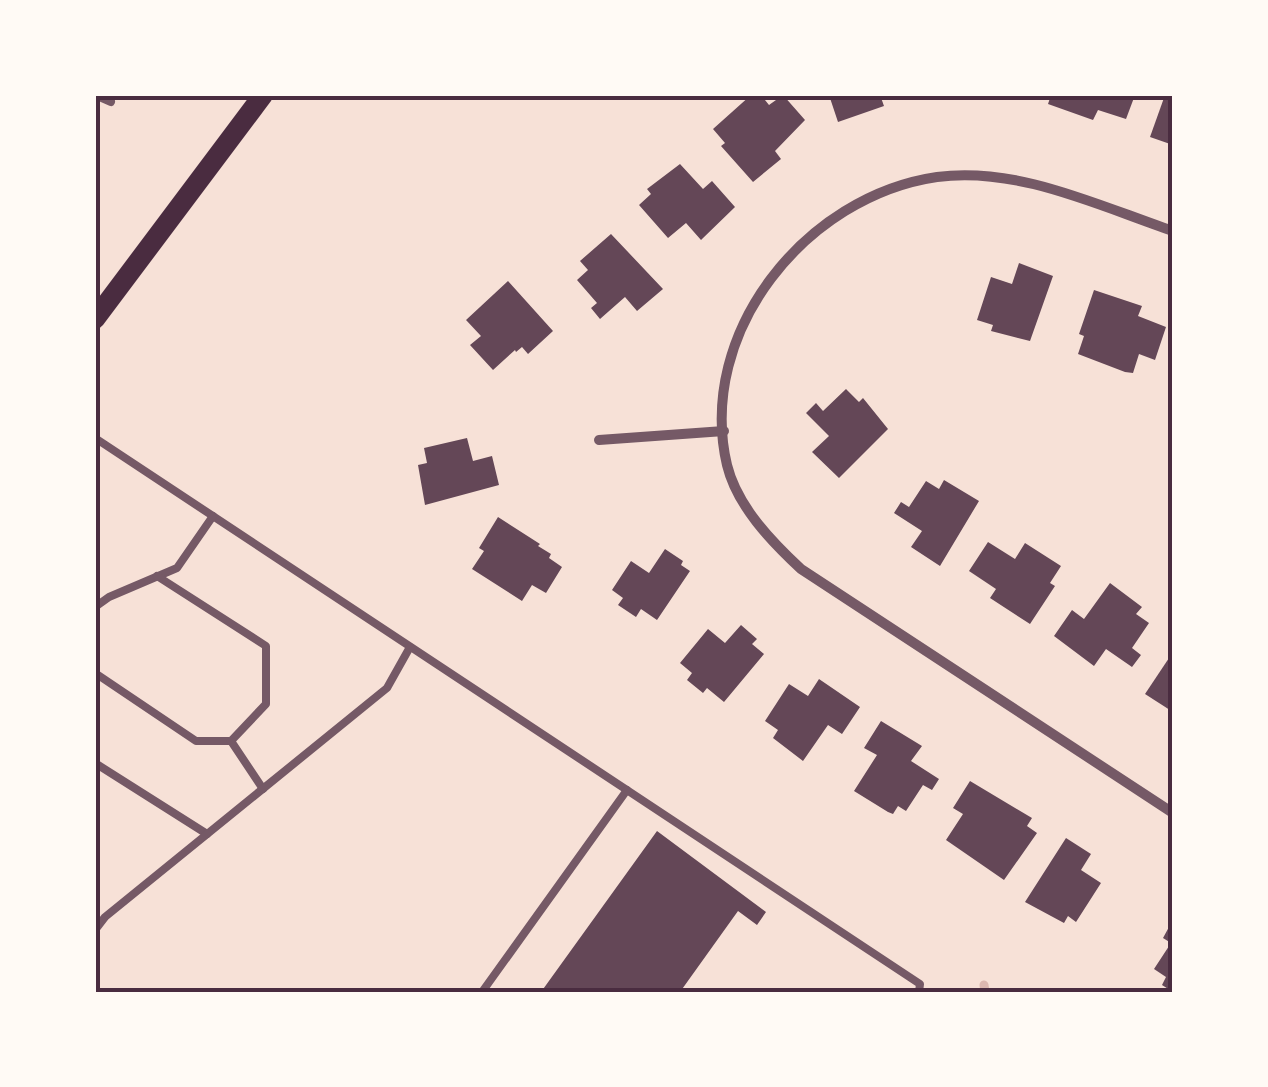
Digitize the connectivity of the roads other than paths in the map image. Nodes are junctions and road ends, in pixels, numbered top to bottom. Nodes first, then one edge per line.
1 (95, 95) edge
2 (263, 95) edge
3 (111, 102) dead end
4 (1173, 231) edge
5 (95, 319) edge
6 (724, 431) junction
7 (95, 438) edge
8 (599, 440) dead end
9 (213, 516) junction
10 (157, 576) junction
11 (95, 607) edge
12 (410, 647) junction
13 (95, 673) edge
14 (230, 741) junction
15 (95, 762) edge
16 (263, 789) junction
17 (627, 790) junction
18 (1173, 813) edge
19 (207, 834) junction
20 (95, 930) edge
21 (482, 992) edge
22 (919, 992) edge

1 - 3 lane
2 - 5 main road
4 - 6 street
6 - 8 street
6 - 18 street
7 - 9 lane
9 - 10 lane
9 - 12 lane
10 - 11 lane
10 - 14 lane
12 - 16 lane
12 - 17 lane
13 - 14 lane
14 - 16 lane
15 - 19 lane
16 - 19 lane
17 - 21 lane
17 - 22 lane
19 - 20 lane

